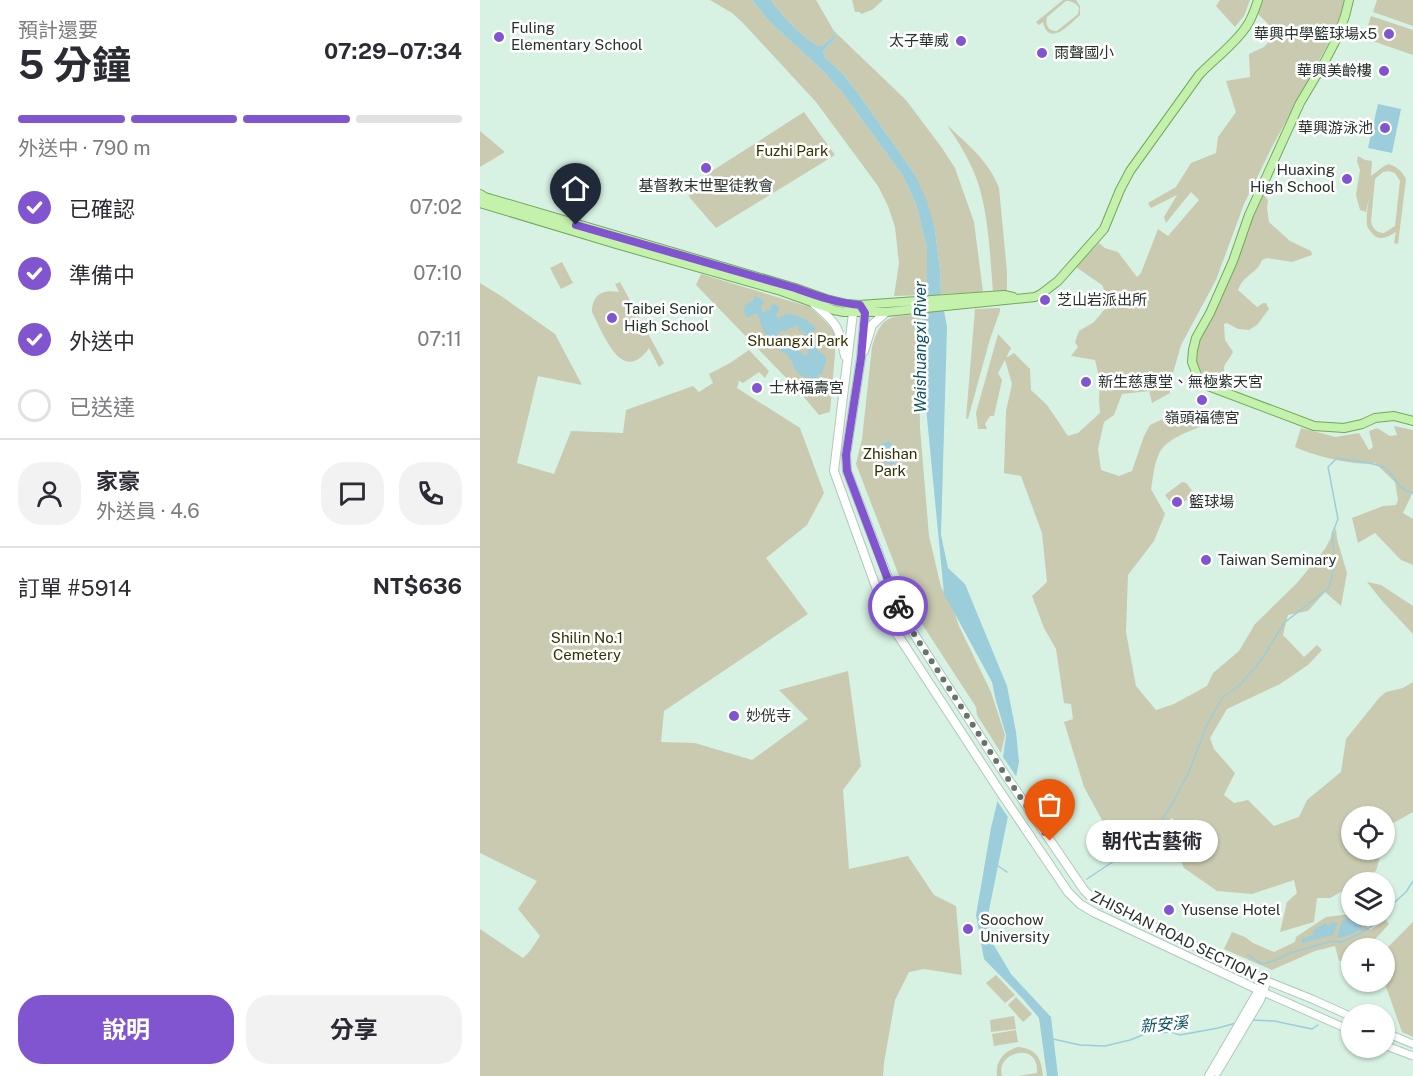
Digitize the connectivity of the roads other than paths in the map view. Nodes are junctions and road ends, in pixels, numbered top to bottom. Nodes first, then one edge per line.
1 (1258, 0) edge
2 (1348, 0) edge
3 (480, 194) edge
4 (480, 203) edge
5 (810, 301) junction
6 (892, 308) junction
7 (862, 309) junction
8 (853, 313) junction
9 (861, 358) junction
10 (847, 362) junction
11 (1413, 421) edge
12 (1267, 981) junction
13 (1262, 991) junction
14 (1341, 1012) edge
15 (1246, 1019) junction
16 (1341, 1026) edge
17 (1395, 1037) edge
18 (1413, 1044) edge
19 (1395, 1049) edge
20 (1413, 1056) edge
21 (1209, 1076) edge
22 (1215, 1076) edge

1 - 6 main road
2 - 11 main road
3 - 7 main road
4 - 5 main road
5 - 8 main road
5 - 10 main road
6 - 7 main road
6 - 9 main road
7 - 8 main road
7 - 9 main road
8 - 10 main road, ZHISHAN ROAD SECTION 2
9 - 12 main road, ZHISHAN ROAD SECTION 2
10 - 13 main road, ZHISHAN ROAD SECTION 2
12 - 13 main road
12 - 14 street, ZHISHAN ROAD SECTION 2
13 - 15 main road
13 - 16 street, ZHISHAN ROAD SECTION 2
15 - 21 main road
15 - 22 main road
17 - 18 street
19 - 20 street

